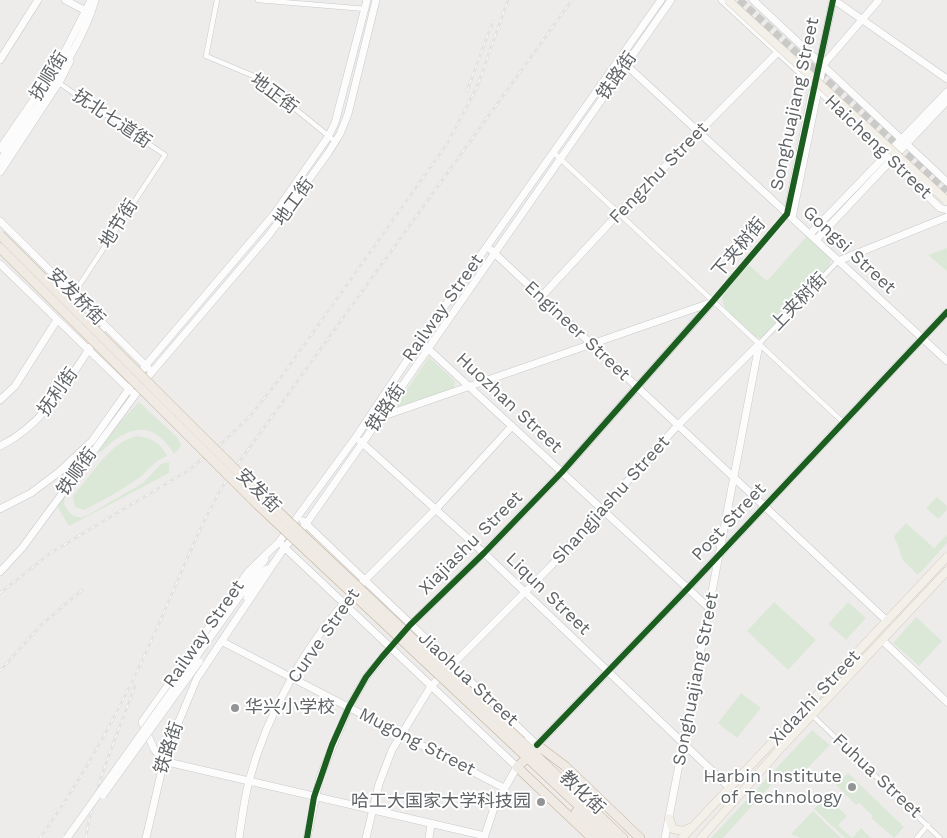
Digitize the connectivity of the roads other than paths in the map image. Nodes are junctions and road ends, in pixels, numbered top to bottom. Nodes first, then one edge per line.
1 (38, 0) edge
2 (65, 0) edge
3 (93, 0) edge
4 (218, 0) edge
5 (258, 0) edge
6 (367, 0) edge
7 (376, 0) edge
8 (661, 0) edge
9 (671, 0) edge
10 (722, 0) edge
11 (728, 0) edge
12 (753, 0) edge
13 (833, 0) edge
14 (879, 0) edge
15 (365, 9) junction
16 (374, 10) junction
17 (86, 11) junction
18 (862, 18) junction
19 (82, 32) junction
20 (778, 52) junction
21 (620, 59) junction
22 (0, 60) edge
23 (626, 64) junction
24 (821, 64) junction
25 (947, 79) edge
26 (59, 83) junction
27 (815, 86) junction
28 (947, 92) edge
29 (947, 101) edge
30 (699, 132) junction
31 (328, 136) junction
32 (336, 142) junction
33 (905, 142) junction
34 (0, 149) edge
35 (553, 152) junction
36 (165, 155) joint
37 (560, 158) junction
38 (888, 158) junction
39 (0, 161) edge
40 (0, 172) edge
41 (947, 182) edge
42 (946, 201) edge
43 (947, 210) edge
44 (618, 214) junction
45 (789, 216) junction
46 (947, 217) edge
47 (0, 221) edge
48 (0, 235) edge
49 (813, 237) junction
50 (487, 246) junction
51 (0, 248) edge
52 (494, 252) junction
53 (838, 261) junction
54 (0, 264) edge
55 (74, 294) junction
56 (541, 297) junction
57 (713, 302) junction
58 (947, 312) edge
59 (57, 320) junction
60 (105, 326) junction
61 (922, 338) junction
62 (420, 341) junction
63 (592, 344) junction
64 (759, 344) junction
65 (427, 348) junction
66 (89, 349) junction
67 (947, 361) edge
68 (146, 365) junction
69 (152, 372) junction
70 (471, 386) junction
71 (638, 388) junction
72 (128, 389) junction
73 (134, 395) junction
74 (0, 400) edge
75 (379, 418) junction
76 (365, 423) junction
77 (844, 423) junction
78 (678, 425) junction
79 (512, 426) junction
80 (356, 437) junction
81 (362, 443) junction
82 (0, 446) edge
83 (562, 472) junction
84 (732, 476) junction
85 (765, 506) junction
86 (0, 509) edge
87 (436, 509) junction
88 (602, 509) junction
89 (298, 517) junction
90 (306, 524) junction
91 (282, 545) junction
92 (484, 553) junction
93 (720, 553) junction
94 (947, 557) edge
95 (947, 571) edge
96 (0, 572) edge
97 (364, 581) junction
98 (688, 588) junction
99 (525, 592) junction
100 (243, 595) junction
101 (344, 603) junction
102 (709, 608) junction
103 (887, 621) junction
104 (410, 625) junction
105 (883, 641) junction
106 (223, 642) dead end
107 (390, 647) junction
108 (452, 664) junction
109 (607, 673) junction
110 (293, 678) junction
111 (432, 686) junction
112 (947, 702) edge
113 (349, 707) junction
114 (813, 716) junction
115 (401, 734) junction
116 (684, 742) junction
117 (520, 745) junction
118 (527, 756) junction
119 (163, 761) junction
120 (249, 781) junction
121 (729, 787) junction
122 (504, 788) junction
123 (314, 797) junction
124 (372, 810) junction
125 (669, 818) junction
126 (698, 821) junction
127 (431, 824) junction
128 (928, 825) junction
129 (485, 837) edge
130 (67, 838) edge
131 (72, 838) edge
132 (146, 838) edge
133 (239, 838) edge
134 (307, 838) edge
135 (366, 838) edge
136 (429, 838) edge
137 (592, 838) edge
138 (603, 838) edge
139 (613, 838) edge
140 (623, 838) edge
141 (631, 838) edge
142 (640, 838) edge
143 (665, 838) edge
144 (682, 838) edge
145 (701, 838) edge
146 (917, 838) edge
147 (940, 838) edge

1 - 22 street
2 - 17 street
3 - 17 street, 抚顺街
3 - 19 street, 抚顺街
4 - 31 street, 地正街
5 - 15 street
6 - 15 street, 地工街
7 - 16 street, 地工街
8 - 21 street, Railway Street
9 - 23 street, 铁路街
10 - 20 street, Haicheng Street
11 - 42 main road, bridge
12 - 24 street, Haicheng Street
13 - 18 street
13 - 24 street, Songhuajiang Street
14 - 18 street
15 - 16 street
15 - 31 street, 地工街
16 - 32 street, 地工街
17 - 34 street, 抚顺街
18 - 24 street
18 - 25 street
19 - 26 street, 抚顺街
19 - 39 street, 抚顺街
20 - 27 street, Haicheng Street
20 - 30 street, Fengzhu Street
21 - 23 street, Gongsi Street
21 - 35 street, Railway Street
23 - 30 street, Gongsi Street
23 - 37 street, 铁路街
24 - 27 street, Songhuajiang Street
24 - 33 street, Haicheng Street
26 - 36 street, 抚北七道街
26 - 40 street, 抚顺街
27 - 38 street, Haicheng Street
27 - 45 street, Songhuajiang Street
28 - 33 street
29 - 33 street
30 - 44 street, Fengzhu Street
30 - 45 street, Gongsi Street
31 - 32 street, 地正街
31 - 68 street, 地工街
32 - 69 street, 地工街
33 - 38 street
33 - 41 street, Haicheng Street
35 - 37 street
35 - 50 street, Railway Street
36 - 55 street, 地节街
37 - 44 street
37 - 52 street, 铁路街
38 - 43 street, Haicheng Street
38 - 49 street
44 - 56 street, Fengzhu Street
44 - 57 street
45 - 49 street, Gongsi Street
45 - 57 street, 下夹树街
46 - 53 street
47 - 55 street, 安发桥街
48 - 117 highway, 安发街, bridge
49 - 53 street, Gongsi Street
50 - 52 street, Engineer Street
50 - 62 street, Railway Street
51 - 117 highway, 安发街, bridge
52 - 56 street, Engineer Street
52 - 65 street, 铁路街
53 - 61 street, Gongsi Street
53 - 64 street, 上夹树街
54 - 59 street, 安发桥街
55 - 59 street, 地节街
55 - 60 street, 安发桥街
56 - 63 street, Engineer Street
57 - 63 street
57 - 64 street
57 - 71 street, Xiajiashu Street
58 - 61 street, Post Street
59 - 66 street, 安发桥街
59 - 74 street
60 - 66 street, 抚利街
60 - 68 street, 安发桥街
61 - 67 street, Gongsi Street
61 - 77 street, Post Street
62 - 65 street, Huozhan Street
62 - 76 street, Railway Street
63 - 70 street
63 - 71 street, Engineer Street
64 - 77 street
64 - 78 street, Shangjiashu Street
64 - 84 street, Songhuajiang Street
65 - 70 street, Huozhan Street
65 - 75 street, 铁路街
66 - 72 street, 安发桥街
66 - 82 street, 抚利街
68 - 69 street, 安发桥街
68 - 72 street, 铁顺街
69 - 73 street, 铁顺街
70 - 75 street
70 - 79 street, Huozhan Street
71 - 78 street, Engineer Street
71 - 83 street, Xiajiashu Street
72 - 73 street, 安发桥街
72 - 86 street, 铁顺街
73 - 96 street, 铁顺街
75 - 76 street
75 - 81 street, 铁路街
76 - 80 street, Railway Street
77 - 85 street, Post Street
78 - 84 street, Engineer Street
78 - 88 street, Shangjiashu Street
79 - 83 street, Huozhan Street
79 - 87 street, Curve Street
80 - 81 street, Liqun Street
80 - 89 street, Railway Street
81 - 87 street, Liqun Street
81 - 90 street, 铁路街
83 - 88 street, Huozhan Street
83 - 92 street, Xiajiashu Street
84 - 85 street, Engineer Street
84 - 93 street, Songhuajiang Street
85 - 93 street, Post Street
85 - 103 street, Engineer Street
87 - 92 street, Liqun Street
87 - 97 street, Curve Street
88 - 98 street, Huozhan Street
88 - 99 street, Shangjiashu Street
89 - 90 street, Jiaohua Street
89 - 91 street, Railway Street
90 - 91 street, 铁路街
90 - 97 street, Jiaohua Street
91 - 100 street
91 - 101 street, Jiaohua Street
91 - 119 street, 铁路街
91 - 119 street, Railway Street
92 - 99 street, Liqun Street
92 - 104 street, Xiajiashu Street
93 - 98 street, Post Street
93 - 102 street, Songhuajiang Street
94 - 103 main road, Xidazhi Street
95 - 105 main road, Xidazhi Street
97 - 101 street, Curve Street
97 - 104 street, Jiaohua Street
98 - 102 street, Huozhan Street
98 - 109 street, Post Street
99 - 108 street, Shangjiashu Street
99 - 109 street, Liqun Street
100 - 130 street, 铁路街, bridge
100 - 131 street, bridge
101 - 107 street, Jiaohua Street
101 - 110 street, Curve Street
102 - 116 street, Songhuajiang Street
103 - 121 main road, Xidazhi Street
104 - 107 street, Xiajiashu Street
104 - 108 street, Jiaohua Street
105 - 112 street
105 - 114 main road, Xidazhi Street
106 - 110 street, Mugong Street
107 - 111 street, Jiaohua Street
107 - 113 street, Xiajiashu Street
108 - 111 street, Shangjiashu Street
108 - 118 street, Jiaohua Street
109 - 116 street, Liqun Street
109 - 118 street, Post Street
110 - 113 street, Mugong Street
110 - 120 street, Curve Street
111 - 115 street, Shangjiashu Street
111 - 118 street, Jiaohua Street
113 - 115 street, Mugong Street
113 - 123 street, Xiajiashu Street
114 - 128 street, Fuhua Street
114 - 145 main road, Xidazhi Street
115 - 122 street, Mugong Street
115 - 124 street, Shangjiashu Street
116 - 121 street, Liqun Street
116 - 125 street, Songhuajiang Street
117 - 118 highway, 教化街
118 - 122 street, Post Street
118 - 137 highway, Jiaohua Street
118 - 138 highway, 教化街
118 - 139 highway, Jiaohua Street
118 - 140 highway, Jiaohua Street
118 - 141 highway, 教化街
118 - 142 highway, Jiaohua Street
119 - 120 street
119 - 132 street, 铁路街
120 - 123 street
120 - 133 street, Curve Street
121 - 126 main road, Xidazhi Street
122 - 129 street, Post Street
123 - 124 street
123 - 134 street, Xiajiashu Street
124 - 127 street
124 - 135 street, Shangjiashu Street
125 - 126 main road
125 - 143 street, Songhuajiang Street
126 - 144 main road, Xidazhi Street
127 - 129 street
127 - 136 street
128 - 146 street
128 - 147 street, Fuhua Street

